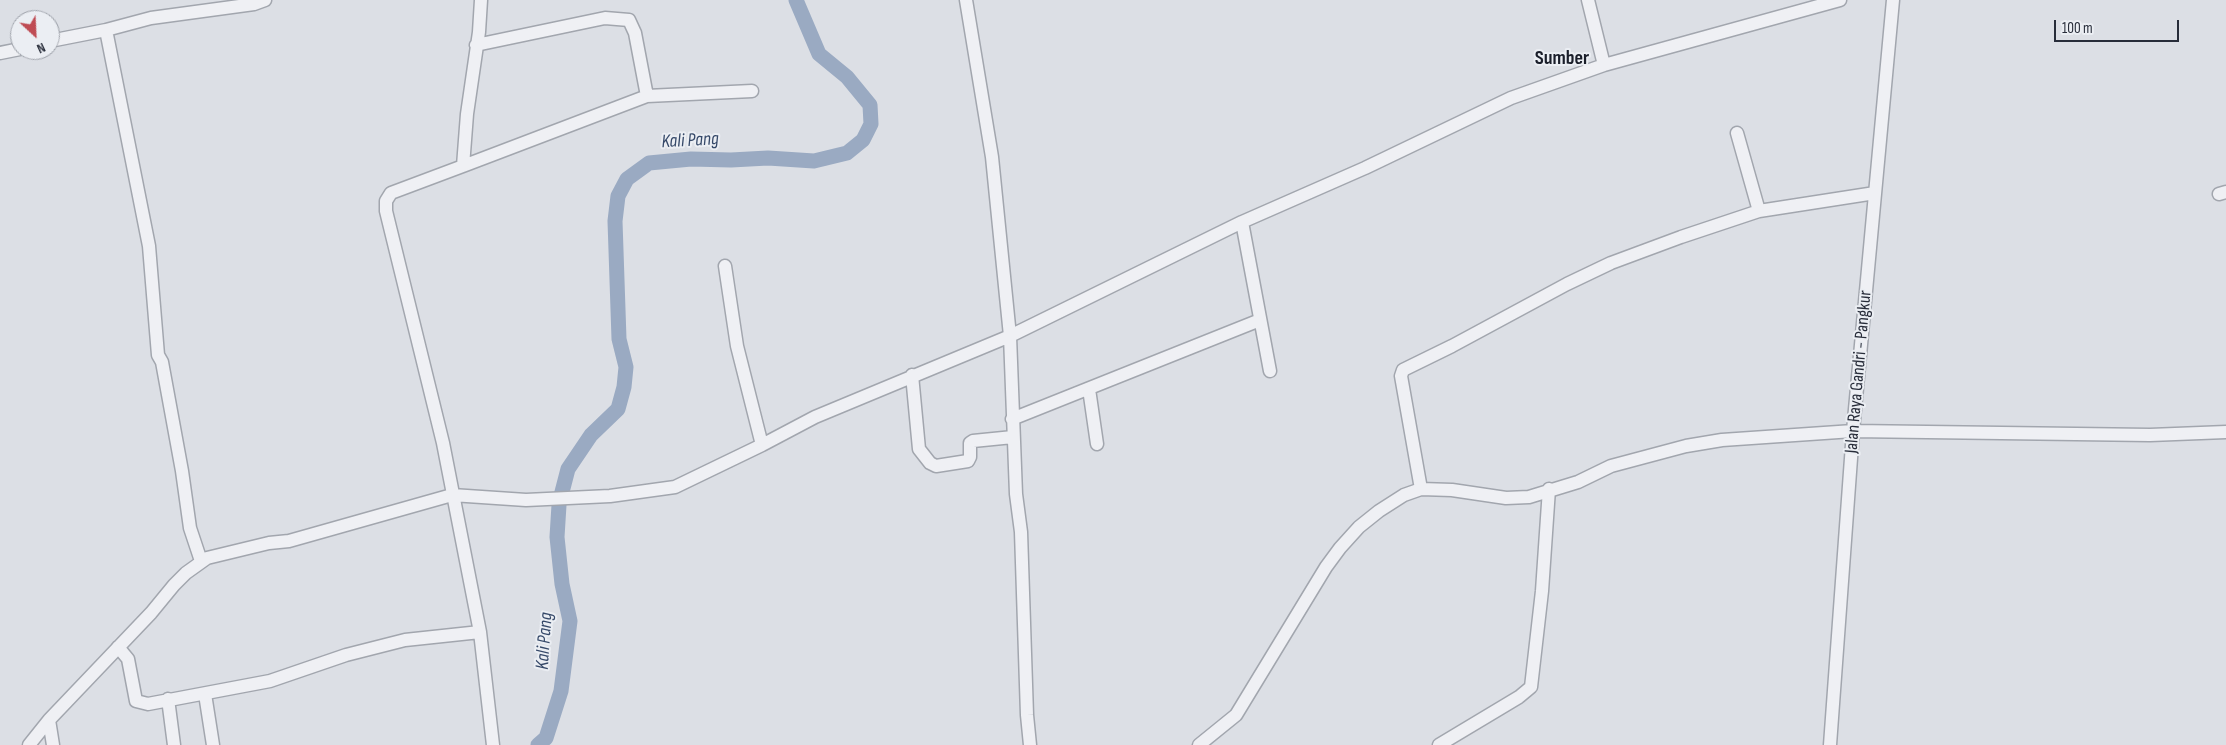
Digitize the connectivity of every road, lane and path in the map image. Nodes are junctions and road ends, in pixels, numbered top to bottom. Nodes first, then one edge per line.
1 (265, 0) edge
2 (481, 0) edge
3 (966, 0) edge
4 (1588, 0) edge
5 (1840, 0) edge
6 (1893, 0) edge
7 (106, 30) junction
8 (60, 39) edge
9 (476, 45) junction
10 (1604, 65) junction
11 (752, 91) dead end
12 (647, 96) junction
13 (1737, 133) dead end
14 (463, 166) junction
15 (1875, 192) junction
16 (1760, 210) junction
17 (1242, 222) junction
18 (726, 266) dead end
19 (1260, 320) junction
20 (1010, 336) junction
21 (1270, 371) dead end
22 (912, 375) junction
23 (1089, 390) junction
24 (1012, 419) junction
25 (1853, 431) junction
26 (2226, 432) edge
27 (1014, 437) junction
28 (1097, 444) dead end
29 (762, 445) junction
30 (1549, 489) junction
31 (1421, 490) junction
32 (452, 496) junction
33 (201, 561) junction
34 (480, 632) junction
35 (118, 647) junction
36 (205, 694) junction
37 (168, 700) junction
38 (49, 720) junction
39 (1203, 744) edge
40 (29, 745) edge
41 (52, 745) edge
42 (174, 745) edge
43 (213, 745) edge
44 (493, 745) edge
45 (1030, 745) edge
46 (1439, 745) edge
47 (1830, 745) edge

1 - 7 street
2 - 9 street
3 - 20 street
4 - 10 street
5 - 10 street
6 - 15 street, Jalan Raya Gandri - Pangkur
7 - 8 street
7 - 33 street
9 - 12 street
9 - 14 street
10 - 17 street
11 - 12 street
12 - 14 street
13 - 16 street
14 - 32 street
15 - 16 street
15 - 25 street, Jalan Raya Gandri - Pangkur
16 - 31 street
17 - 19 street
17 - 20 street
18 - 29 street
19 - 21 street
19 - 23 street
20 - 22 street
20 - 24 street
22 - 27 street
22 - 29 street
23 - 24 street
23 - 28 street
24 - 27 street
25 - 26 street
25 - 30 street
25 - 47 street, Jalan Raya Gandri - Pangkur
27 - 45 street
29 - 32 street
30 - 31 street
30 - 46 street
31 - 39 street
32 - 33 street
32 - 34 street
33 - 35 street
34 - 36 street
34 - 44 street
35 - 37 street
35 - 38 street
36 - 37 street
36 - 43 street
37 - 42 street
38 - 40 street
38 - 41 street

